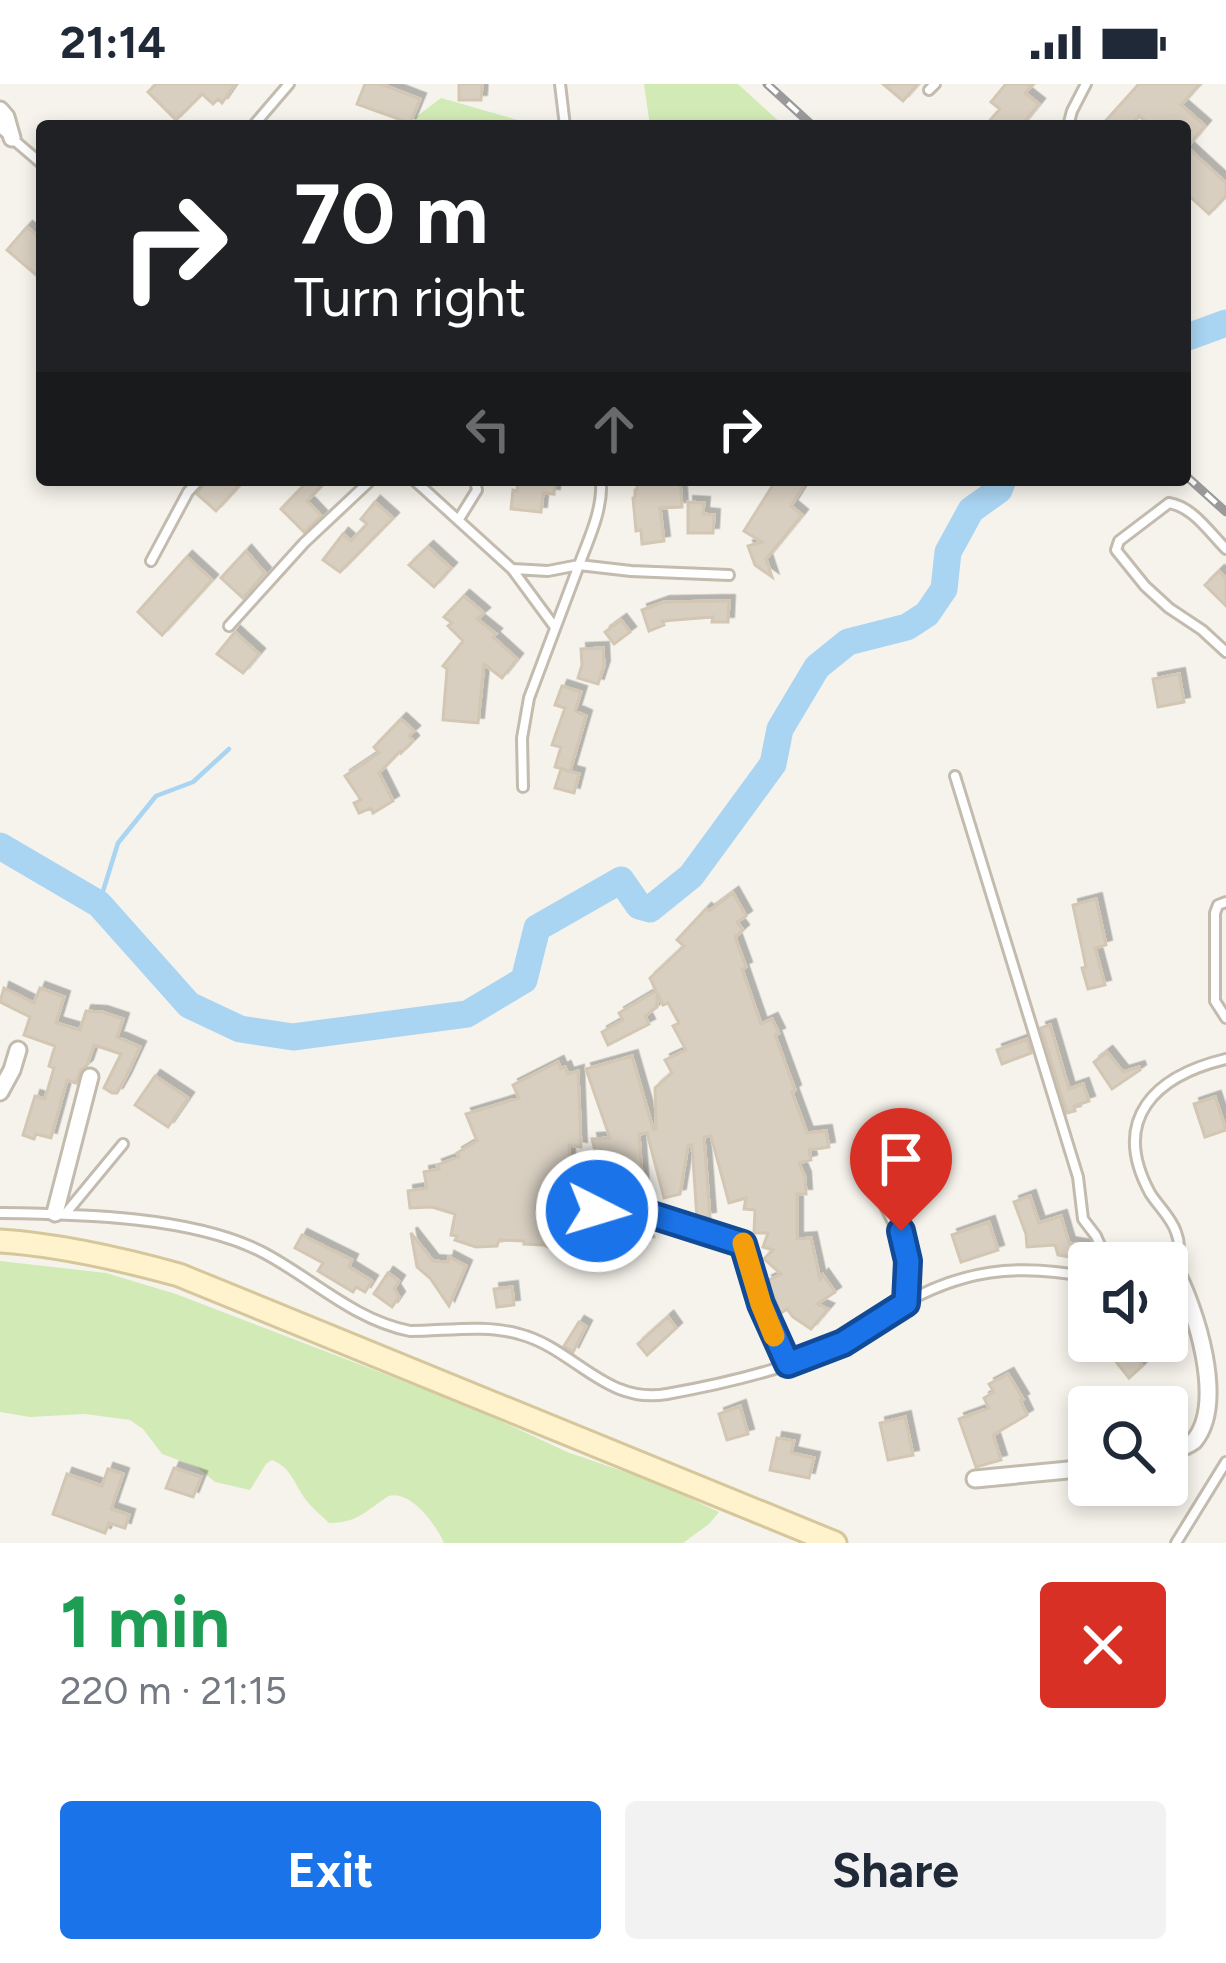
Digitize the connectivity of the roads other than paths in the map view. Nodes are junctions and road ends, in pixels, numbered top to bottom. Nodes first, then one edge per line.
1 (290, 84) edge
2 (560, 84) edge
3 (1086, 84) edge
4 (0, 110) edge
5 (259, 120) edge
6 (564, 120) edge
7 (1070, 120) edge
8 (6, 133) edge
9 (36, 159) edge
10 (194, 486) edge
11 (364, 486) edge
12 (421, 486) edge
13 (476, 486) edge
14 (602, 486) edge
15 (459, 519) junction
16 (1226, 549) edge
17 (151, 561) dead end
18 (579, 565) junction
19 (512, 569) junction
20 (729, 575) dead end
21 (229, 626) dead end
22 (554, 626) junction
23 (1226, 652) edge
24 (955, 776) dead end
25 (524, 787) dead end
26 (1226, 902) edge
27 (1226, 1018) edge
28 (18, 1050) dead end
29 (1226, 1059) edge
30 (90, 1077) dead end
31 (0, 1092) edge
32 (123, 1144) dead end
33 (867, 1161) dead end
34 (587, 1168) dead end
35 (0, 1213) edge
36 (60, 1214) junction
37 (0, 1241) edge
38 (1099, 1242) edge
39 (1178, 1242) edge
40 (1068, 1273) edge
41 (1188, 1298) edge
42 (906, 1303) junction
43 (788, 1364) junction
44 (1188, 1443) edge
45 (1226, 1462) edge
46 (1068, 1470) edge
47 (975, 1479) dead end
48 (830, 1542) edge
49 (1176, 1543) edge

1 - 5 lane
2 - 6 lane
3 - 7 lane
4 - 8 street
8 - 9 lane
10 - 17 lane
11 - 21 lane
12 - 15 lane
13 - 15 lane
14 - 18 lane
15 - 19 lane
16 - 23 lane
18 - 19 lane
18 - 20 lane
18 - 22 lane
19 - 22 lane
22 - 25 lane
24 - 38 lane
26 - 27 lane
28 - 31 street
29 - 39 lane
30 - 36 street
32 - 36 lane
33 - 42 street
34 - 43 street
35 - 36 lane
36 - 43 lane
37 - 48 street
40 - 42 lane
41 - 44 street
42 - 43 lane
45 - 49 lane
46 - 47 street

